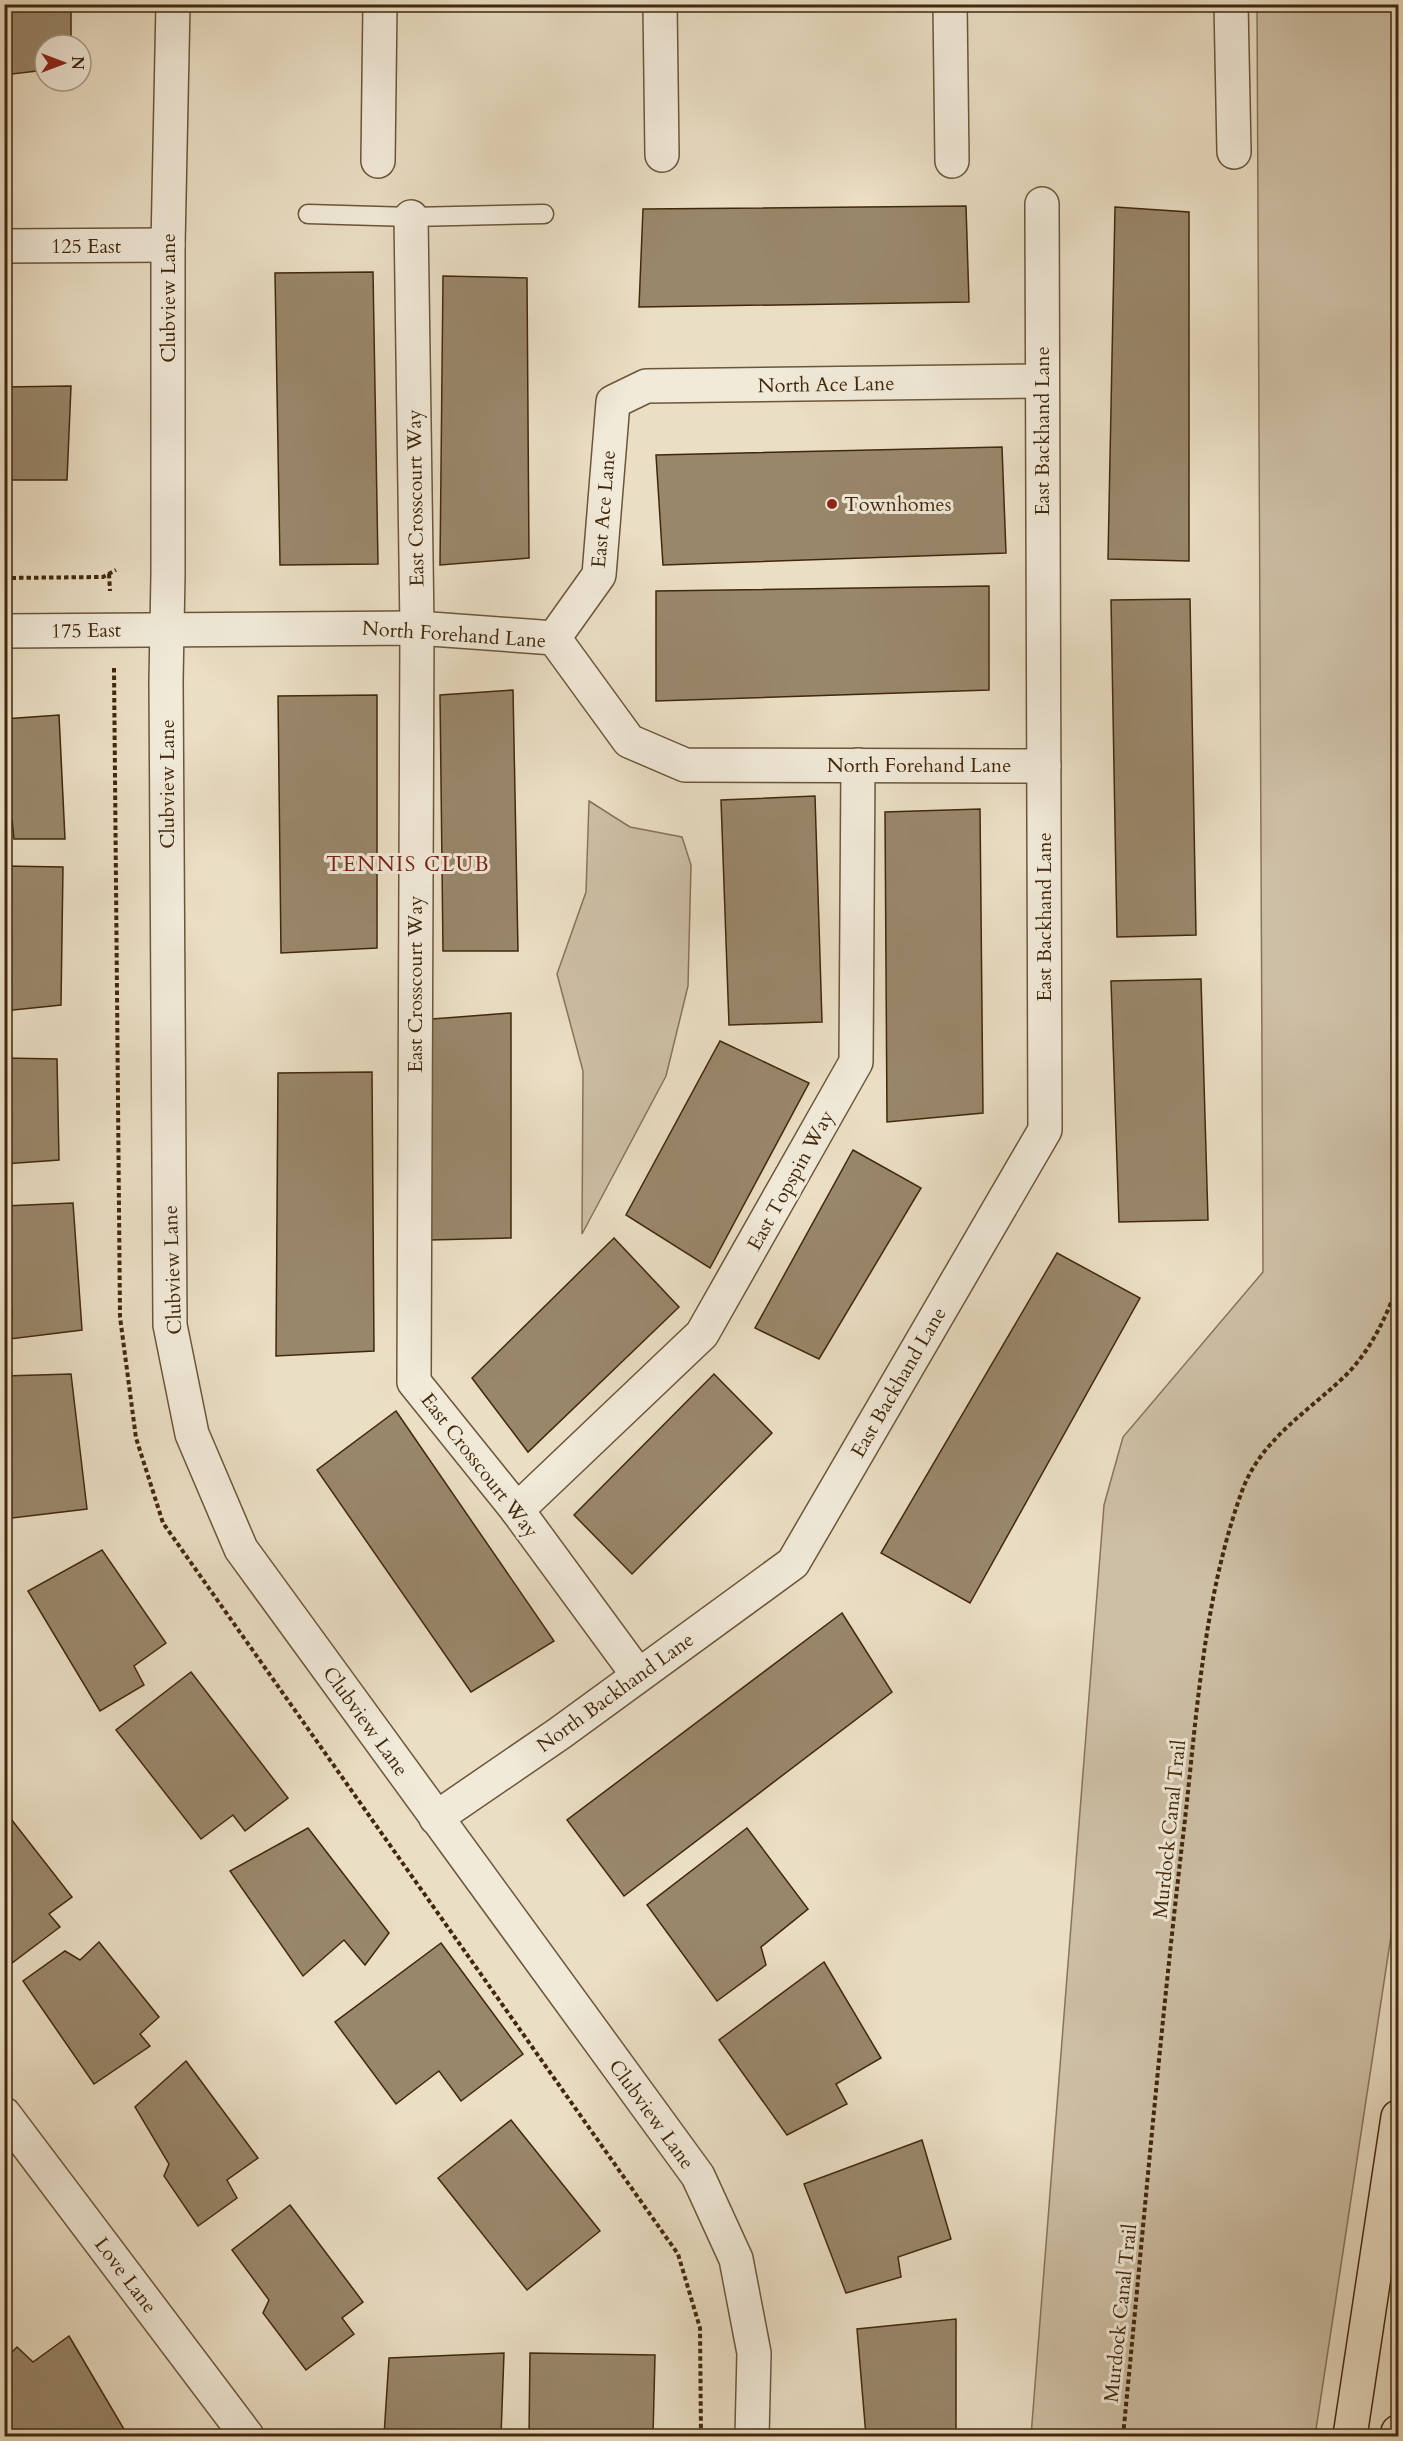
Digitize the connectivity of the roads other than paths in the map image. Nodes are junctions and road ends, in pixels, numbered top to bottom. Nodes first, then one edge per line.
1 (173, 4) edge
2 (380, 4) edge
3 (660, 4) edge
4 (950, 4) edge
5 (1231, 4) edge
6 (1234, 152) dead end
7 (662, 155) dead end
8 (378, 161) dead end
9 (952, 161) dead end
10 (1042, 204) dead end
11 (308, 214) dead end
12 (544, 214) dead end
13 (411, 217) junction
14 (168, 245) junction
15 (4, 246) edge
16 (1042, 381) junction
17 (613, 402) joint
18 (417, 628) junction
19 (168, 629) junction
20 (4, 631) edge
21 (554, 638) junction
22 (858, 765) junction
23 (1044, 766) junction
24 (517, 1510) junction
25 (793, 1563) joint
26 (638, 1675) junction
27 (436, 1818) junction
28 (4, 2114) edge
29 (1398, 2117) edge
30 (1398, 2432) edge
31 (247, 2436) edge
32 (752, 2436) edge
33 (1350, 2436) edge
34 (1398, 2436) edge

1 - 14 street, Clubview Lane
2 - 8 street
3 - 7 street
4 - 9 street
5 - 6 street
10 - 16 street, East Backhand Lane
11 - 13 lane
12 - 13 lane
13 - 18 street, East Crosscourt Way
14 - 15 street, 125 East
14 - 19 street, Clubview Lane
16 - 17 street, North Ace Lane
16 - 23 street, East Backhand Lane
17 - 21 street, East Ace Lane
18 - 19 street, North Forehand Lane
18 - 21 street, North Forehand Lane
18 - 24 street, East Crosscourt Way
19 - 20 street, 175 East
19 - 27 street, Clubview Lane
21 - 22 street, North Forehand Lane
22 - 23 street, North Forehand Lane
22 - 24 street, East Topspin Way
23 - 25 street, East Backhand Lane
24 - 26 street, East Crosscourt Way
25 - 26 street, North Backhand Lane
26 - 27 street, North Backhand Lane
27 - 32 street, Clubview Lane
28 - 31 street, Love Lane
29 - 33 main road
30 - 34 main road

